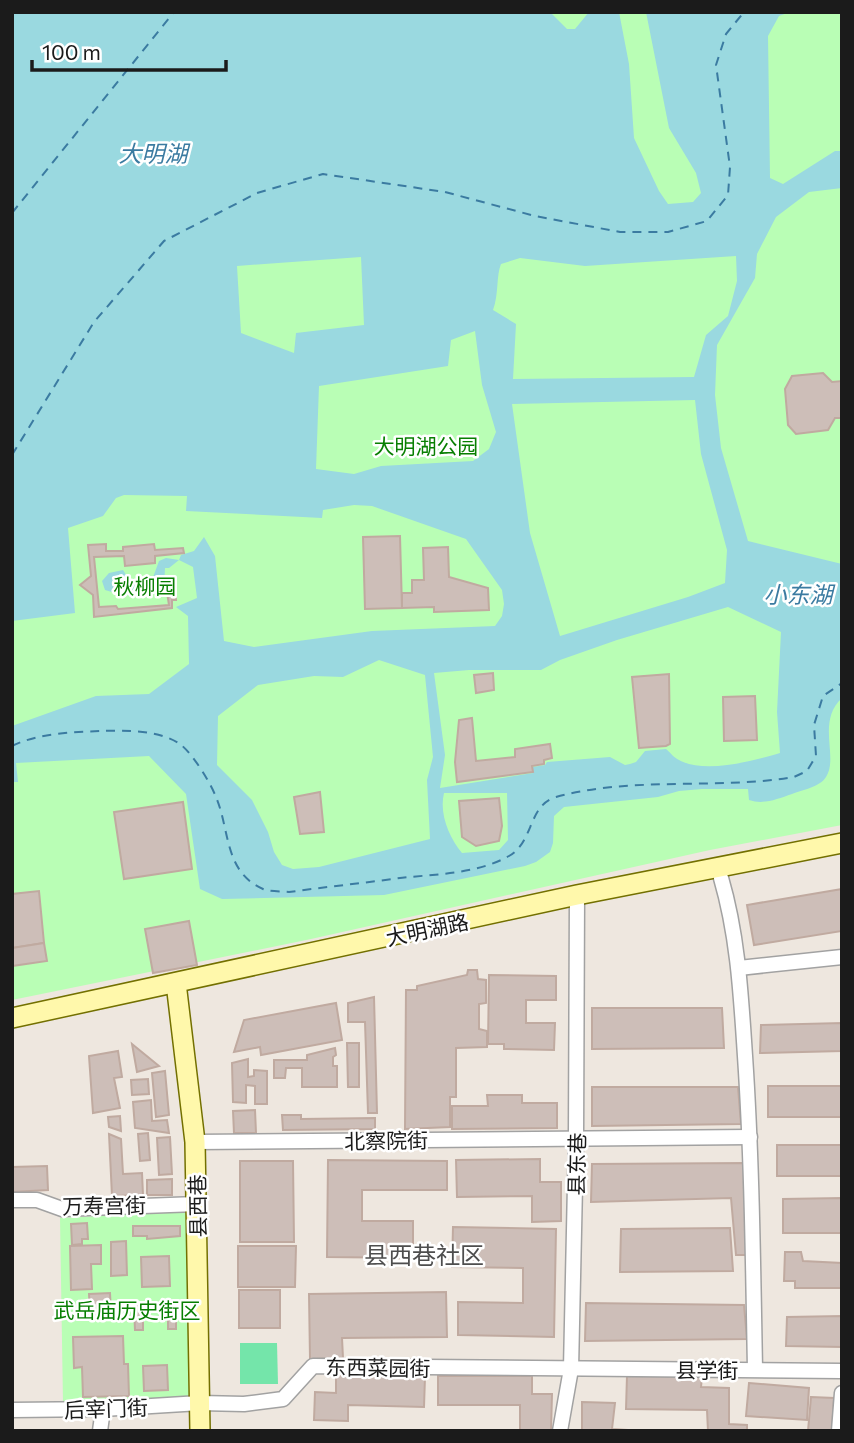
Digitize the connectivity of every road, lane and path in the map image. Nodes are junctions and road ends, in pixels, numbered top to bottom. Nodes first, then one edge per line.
1 (842, 843) edge
2 (842, 854) edge
3 (721, 878) junction
4 (577, 902) junction
5 (842, 957) edge
6 (739, 968) junction
7 (177, 988) junction
8 (12, 1018) edge
9 (12, 1028) edge
10 (750, 1137) junction
11 (576, 1139) junction
12 (195, 1142) junction
13 (12, 1200) edge
14 (197, 1204) junction
15 (571, 1369) junction
16 (755, 1369) junction
17 (842, 1371) edge
18 (842, 1394) edge
19 (200, 1403) junction
20 (103, 1409) junction
21 (12, 1410) edge
22 (100, 1431) edge
23 (200, 1431) edge
24 (561, 1431) edge
25 (839, 1431) edge

1 - 4 main road, 大明湖路
2 - 3 main road, 大明湖路
3 - 4 main road, 大明湖路
3 - 6 street
4 - 7 main road, 大明湖路
4 - 11 street, 县东巷
5 - 6 street
6 - 10 street
7 - 8 main road, 大明湖路
7 - 9 main road, 大明湖路
7 - 12 main road, 县西巷
10 - 11 street, 北察院街
10 - 16 street
11 - 12 street, 北察院街
11 - 15 street, 县东巷
12 - 14 main road, 县西巷
13 - 14 street, 万寿宫街
14 - 19 main road, 县西巷
15 - 16 street, 县学街
15 - 19 street, 东西菜园街
15 - 24 street, 县东巷
16 - 17 street, 县学街
18 - 25 street
19 - 20 street, 后宰门街
19 - 23 main road, 县西巷
20 - 21 street, 后宰门街
20 - 22 street

